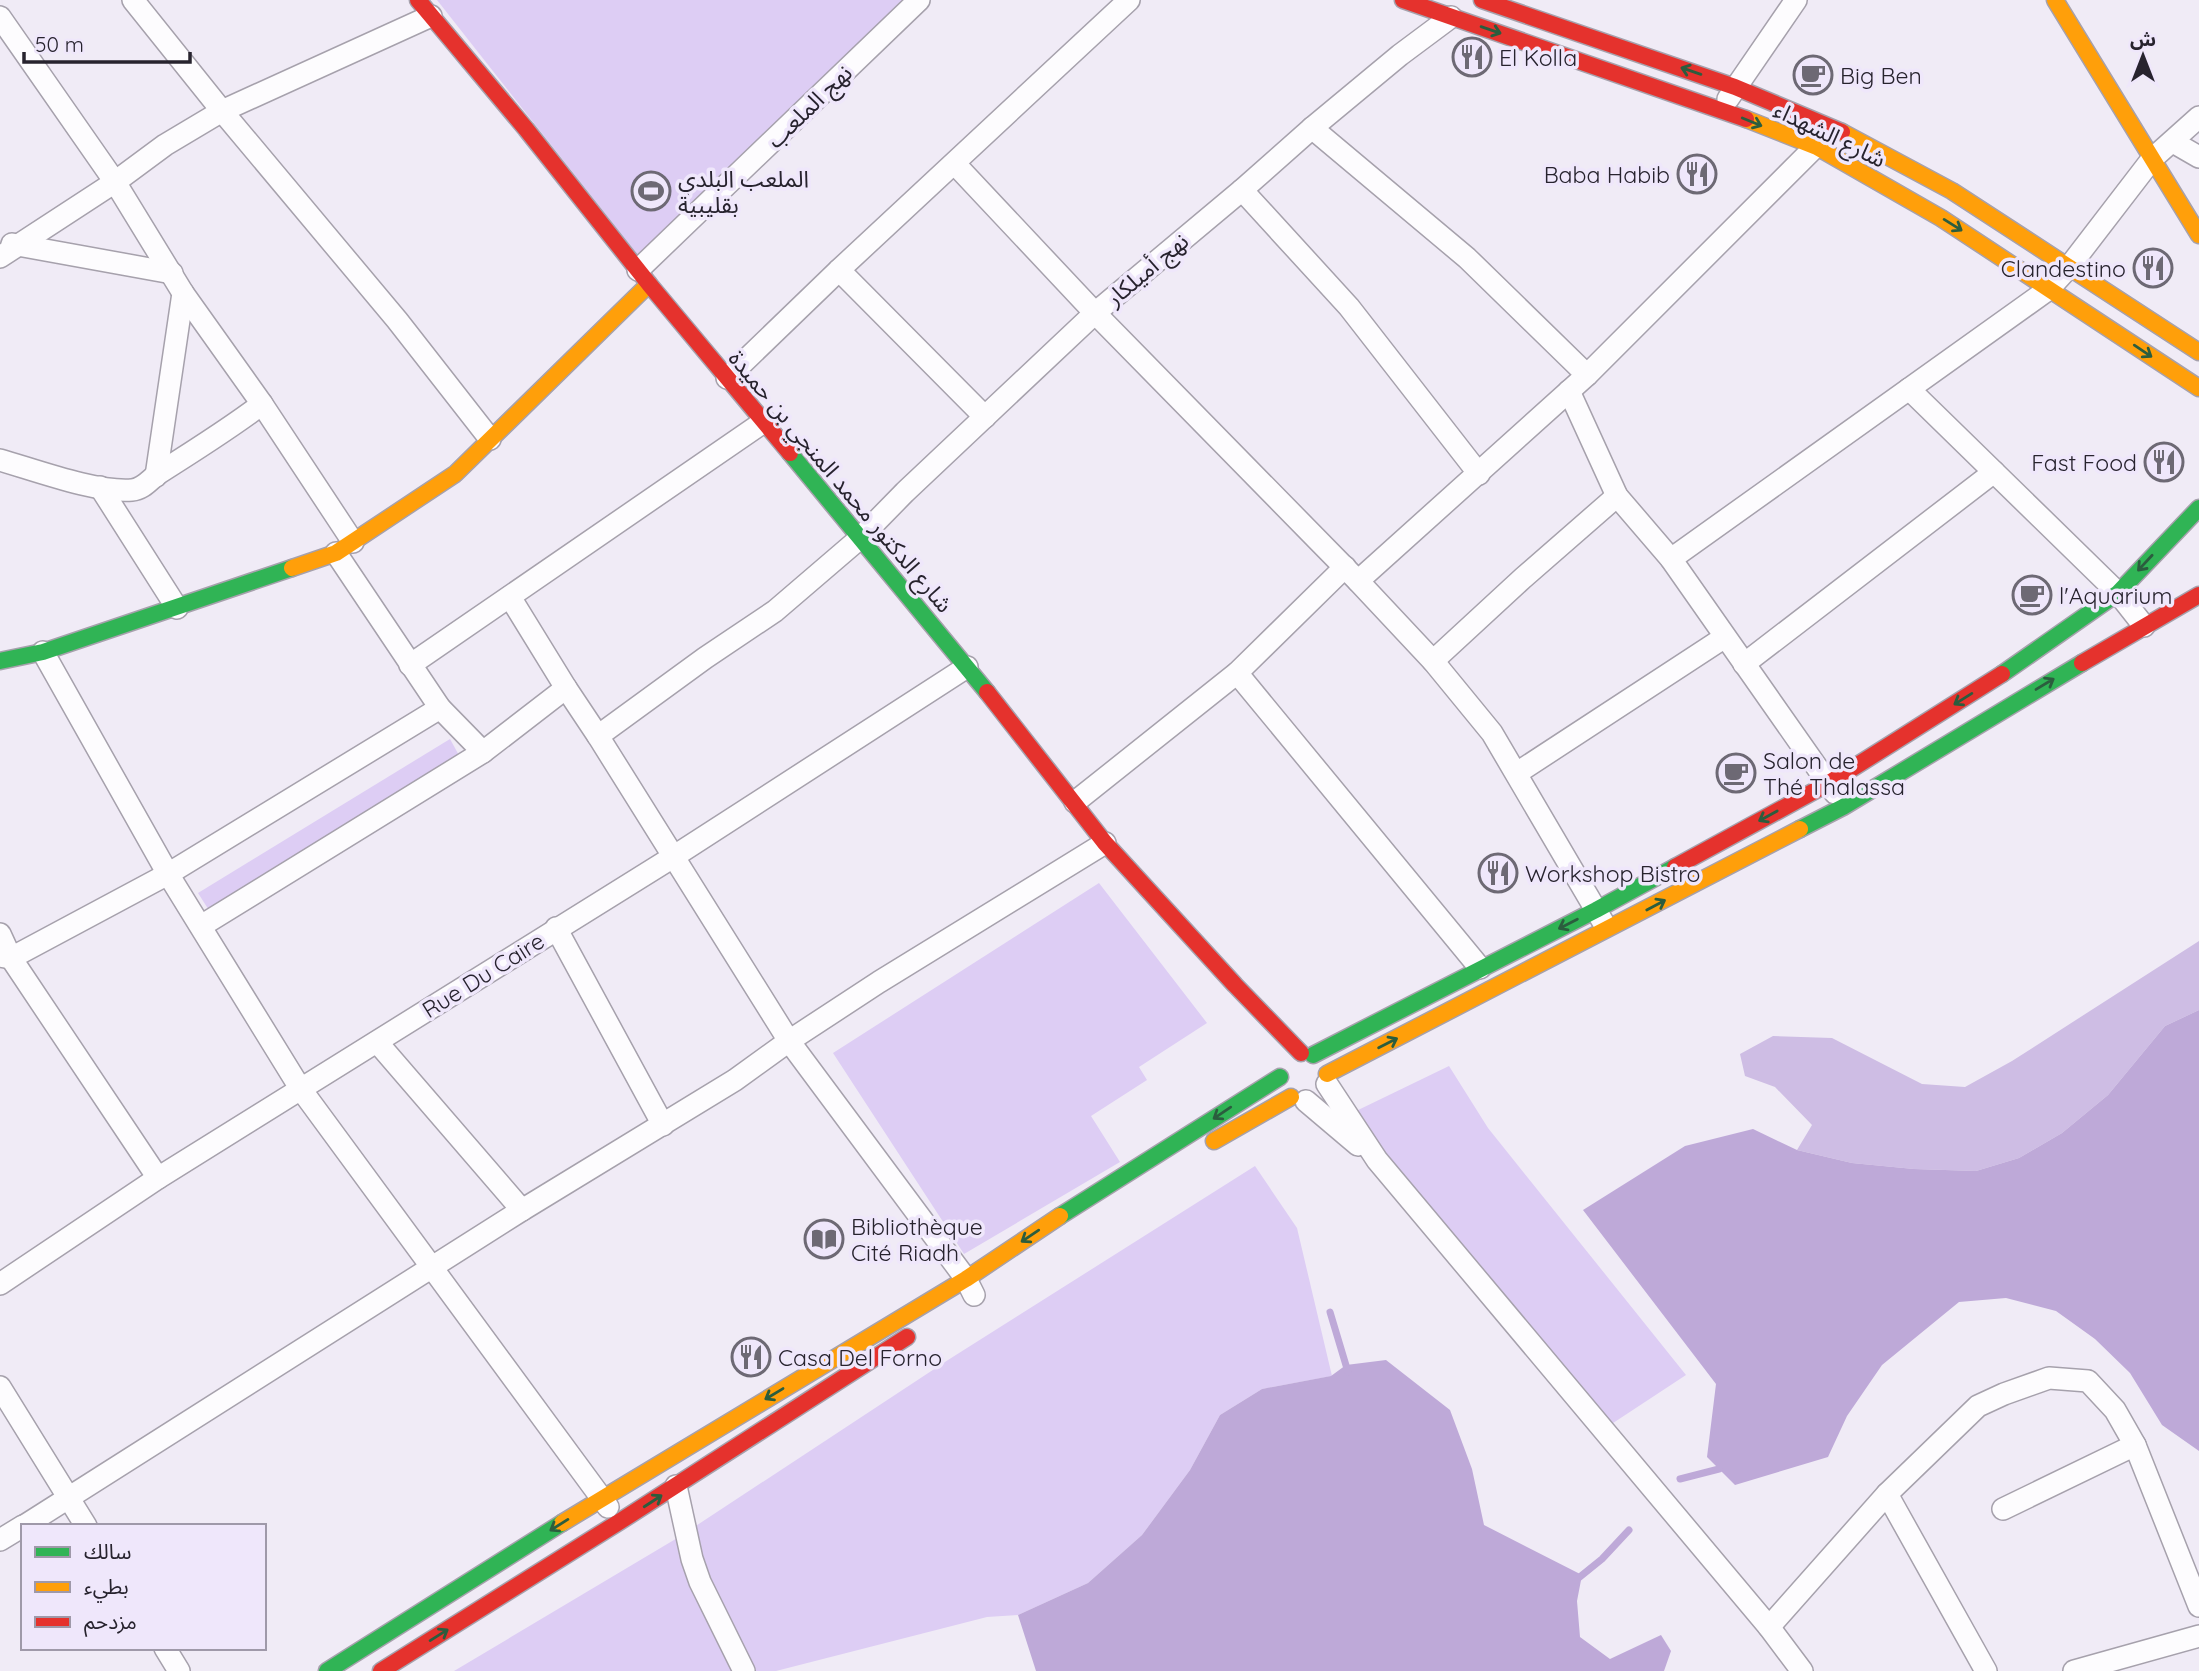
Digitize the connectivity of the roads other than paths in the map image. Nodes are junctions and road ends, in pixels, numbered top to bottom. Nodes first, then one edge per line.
1 (133, 0) edge
2 (919, 0) edge
3 (1129, 0) edge
4 (1403, 0) edge
5 (1482, 0) edge
6 (1796, 0) edge
7 (2055, 0) edge
8 (424, 8) edge
9 (0, 17) edge
10 (1451, 17) junction
11 (1735, 87) junction
12 (1722, 110) junction
13 (222, 111) junction
14 (2199, 117) edge
15 (1832, 127) junction
16 (1312, 128) junction
17 (2174, 142) junction
18 (1817, 147) junction
19 (2199, 157) edge
20 (2152, 159) junction
21 (955, 164) junction
22 (115, 182) junction
23 (1242, 190) junction
24 (2014, 233) junction
25 (2199, 235) edge
26 (9, 243) edge
27 (1998, 254) junction
28 (0, 257) edge
29 (2069, 267) junction
30 (839, 270) junction
31 (172, 273) junction
32 (644, 277) junction
33 (2049, 289) junction
34 (183, 293) junction
35 (1095, 313) junction
36 (2199, 352) edge
37 (1587, 375) junction
38 (727, 378) junction
39 (2199, 388) edge
40 (1909, 389) junction
41 (1569, 391) junction
42 (262, 404) junction
43 (985, 417) junction
44 (765, 421) junction
45 (490, 439) junction
46 (0, 460) edge
47 (1994, 472) junction
48 (1479, 474) junction
49 (156, 476) junction
50 (100, 487) junction
51 (1617, 496) junction
52 (2199, 498) edge
53 (2195, 510) edge
54 (859, 539) junction
55 (345, 547) junction
56 (1671, 559) junction
57 (1351, 574) junction
58 (2118, 593) junction
59 (2199, 595) edge
60 (510, 597) junction
61 (177, 608) junction
62 (2144, 626) junction
63 (1725, 637) junction
64 (43, 652) junction
65 (0, 661) edge
66 (1433, 661) junction
67 (1744, 664) junction
68 (410, 665) junction
69 (967, 667) junction
70 (1237, 673) junction
71 (566, 688) junction
72 (440, 708) junction
73 (598, 736) junction
74 (483, 752) junction
75 (1517, 773) junction
76 (1829, 783) junction
77 (1075, 802) junction
78 (1843, 807) junction
79 (1105, 844) junction
80 (673, 857) junction
81 (169, 874) junction
82 (1596, 910) junction
83 (201, 926) junction
84 (556, 928) junction
85 (1608, 930) junction
86 (0, 934) edge
87 (5, 957) edge
88 (1480, 968) junction
89 (1235, 985) junction
90 (789, 1041) junction
91 (377, 1042) junction
92 (1307, 1054) junction
93 (1276, 1061) junction
94 (1327, 1079) junction
95 (300, 1088) junction
96 (1298, 1099) junction
97 (663, 1125) junction
98 (1204, 1147) dead end
99 (1377, 1160) junction
100 (158, 1178) junction
101 (1112, 1181) junction
102 (1125, 1198) dead end
103 (522, 1210) junction
104 (430, 1268) junction
105 (0, 1284) edge
106 (972, 1291) junction
107 (923, 1327) dead end
108 (0, 1387) edge
109 (2135, 1445) junction
110 (677, 1486) junction
111 (1887, 1494) junction
112 (69, 1498) junction
113 (601, 1498) junction
114 (2003, 1509) dead end
115 (619, 1522) junction
116 (26, 1524) edge
117 (85, 1524) edge
118 (21, 1527) edge
119 (0, 1540) edge
120 (2199, 1606) edge
121 (1769, 1627) junction
122 (2199, 1636) edge
123 (166, 1650) edge
124 (391, 1668) edge
125 (179, 1671) edge
126 (327, 1671) edge
127 (744, 1671) edge
128 (1801, 1671) edge
129 (1986, 1671) edge
130 (2074, 1671) edge

1 - 13 street
2 - 32 street, نهج الملعب
3 - 21 street
4 - 10 street, شارع الشهداء
11 -> 5 street, شارع الشهداء
6 - 11 street
7 - 20 street
8 - 13 street
8 - 32 street, شارع الدكتور محمد المنجي بن حميدة
9 - 22 street
10 -> 12 street, شارع الشهداء
10 - 16 street, نهج أميلكار
11 - 12 street
11 - 15 street, شارع الشهداء
12 -> 18 street, شارع الشهداء
13 - 22 street
13 - 45 street
14 - 17 street
15 - 18 street
15 - 24 street, شارع الشهداء
16 - 23 street, نهج أميلكار
16 - 37 street
17 - 19 street
17 - 20 street
18 -> 27 street, شارع الشهداء
18 - 37 street
20 - 25 street
20 - 29 street
21 - 30 street
21 - 35 street
22 - 26 street
22 - 31 street
23 - 35 street, نهج أميلكار
23 - 48 street
24 - 27 street
24 - 29 street, شارع الشهداء
26 - 28 street
26 - 31 street
27 - 33 street, شارع الشهداء
29 - 33 street
29 - 36 street, شارع الشهداء
30 - 38 street
30 - 43 street
31 - 34 street
32 - 38 street, شارع الدكتور محمد المنجي بن حميدة
32 - 45 street
33 -> 39 street, شارع الشهداء
33 - 40 street
34 - 42 street
34 - 49 street
35 - 43 street, نهج أميلكار
35 - 57 street
37 - 41 street
38 - 44 street, شارع الدكتور محمد المنجي بن حميدة
40 - 47 street
40 - 56 street
41 - 48 street
41 - 51 street
42 - 49 street
42 - 55 street
43 - 54 street, نهج أميلكار
44 - 54 street, شارع الدكتور محمد المنجي بن حميدة
44 - 60 street
45 - 55 street
46 - 50 street
47 - 58 street
47 - 67 street
48 - 57 street
49 - 50 street
50 - 61 street
51 - 56 street
51 - 66 street
52 - 53 street
53 -> 58 street
54 - 69 street, شارع الدكتور محمد المنجي بن حميدة
54 - 73 street, نهج أميلكار
55 - 61 street
55 - 68 street
56 - 63 street
57 - 66 street
57 - 70 street
58 - 62 street
58 -> 76 street
59 - 62 street
60 - 68 street
60 - 71 street
61 - 64 street
78 -> 62 street
63 - 67 street
63 - 75 street
64 - 65 street
64 - 81 street
66 - 75 street
67 - 76 street
68 - 72 street
69 - 77 street, شارع الدكتور محمد المنجي بن حميدة
69 - 80 street, Rue Du Caire
70 - 77 street
70 - 88 street
71 - 73 street
71 - 74 street
72 - 74 street
72 - 81 street
73 - 80 street
74 - 83 street
75 - 82 street
76 - 78 street
76 -> 82 street
77 - 79 street, شارع الدكتور محمد المنجي بن حميدة
85 -> 78 street
79 - 89 street, شارع الدكتور محمد المنجي بن حميدة
79 - 90 street
80 - 84 street, Rue Du Caire
80 - 90 street
81 - 83 street
81 - 87 street
82 - 85 street
82 -> 88 street
83 - 95 street
84 - 91 street, Rue Du Caire
84 - 97 street
94 -> 85 street
86 - 87 street
87 - 100 street
88 - 92 street
89 - 92 street
89 - 93 street
90 - 97 street
90 - 106 street
91 - 95 street, Rue Du Caire
91 - 103 street
92 - 93 street
92 - 94 street
93 - 96 street
93 -> 101 street
94 - 96 street
94 - 99 street
95 - 100 street, Rue Du Caire
95 - 104 street
96 - 98 street
96 - 99 street
97 - 103 street
99 - 121 street
100 - 105 street, Rue Du Caire
101 - 102 street
101 -> 106 street
103 - 104 street
104 - 112 street
104 - 113 street
106 -> 113 street
107 - 110 street
108 - 112 street
109 - 111 street
109 - 114 street
109 - 120 street
115 -> 110 street
110 - 127 street
111 - 121 street
111 - 129 street
112 - 116 street
112 - 117 street
113 - 115 street
113 -> 126 street
124 -> 115 street
118 - 119 street
121 - 128 street
122 - 130 street
123 - 125 street

